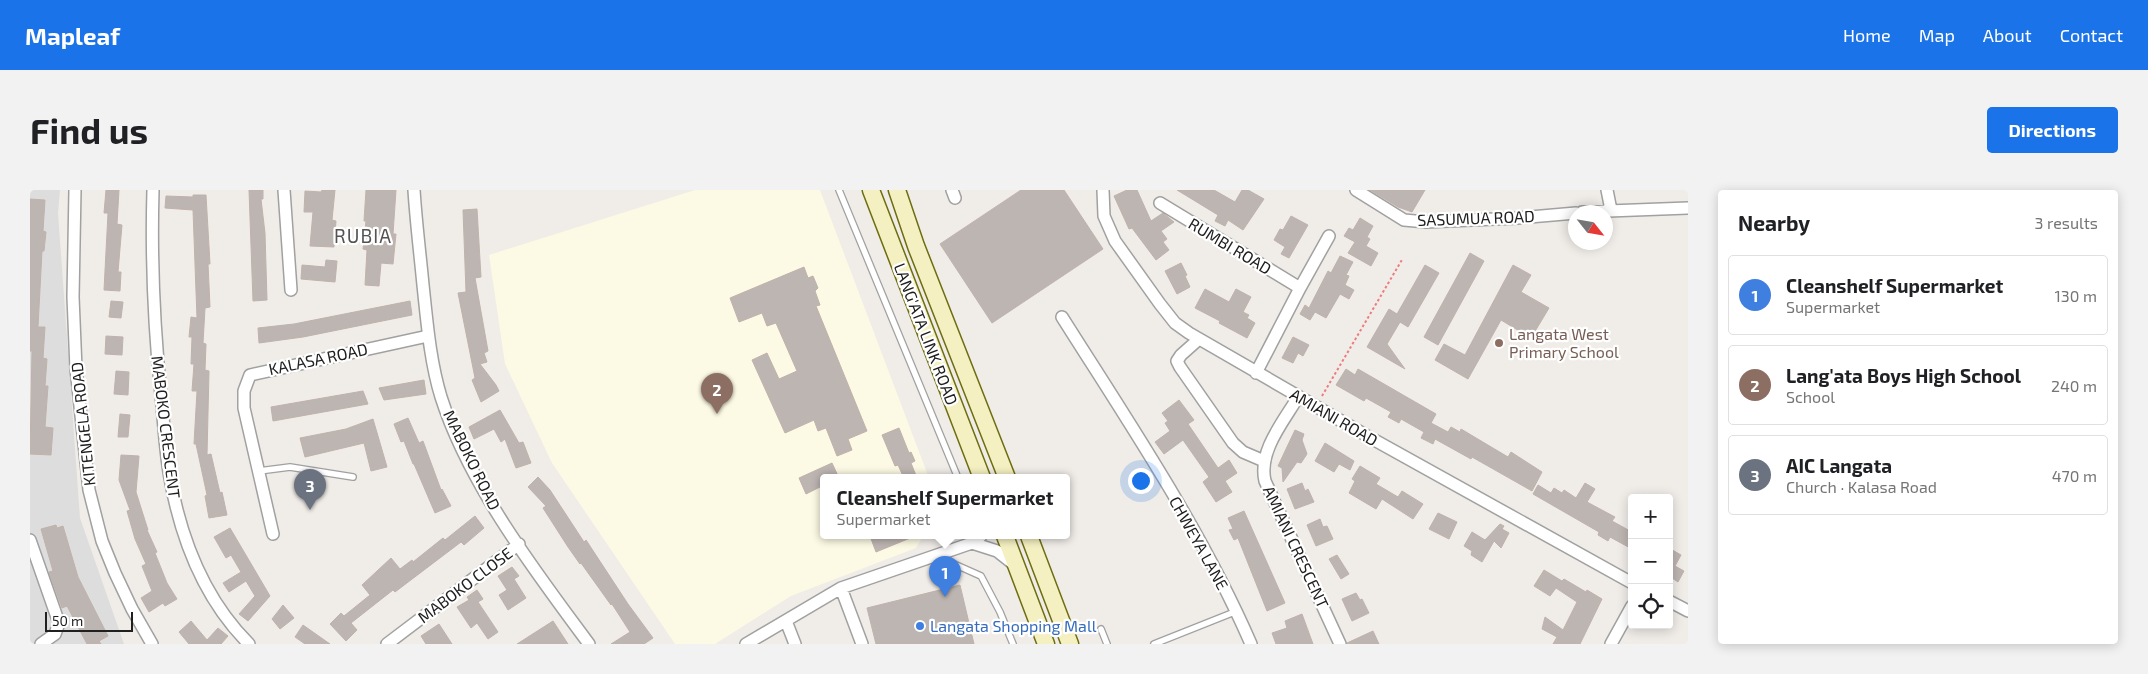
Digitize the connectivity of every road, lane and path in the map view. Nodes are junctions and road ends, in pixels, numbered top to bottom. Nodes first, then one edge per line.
1 (75, 190) edge
2 (152, 190) edge
3 (284, 190) edge
4 (414, 190) edge
5 (840, 190) edge
6 (871, 190) edge
7 (897, 190) edge
8 (1103, 190) edge
9 (1356, 190) edge
10 (1607, 190) edge
11 (1160, 204) dead end
12 (1610, 205) edge
13 (1688, 208) edge
14 (1613, 210) edge
15 (1568, 214) edge
16 (1329, 236) dead end
17 (1403, 258) dead end
18 (1300, 288) junction
19 (290, 290) dead end
20 (1062, 317) dead end
21 (428, 336) junction
22 (1199, 340) junction
23 (1256, 373) junction
24 (1298, 397) junction
25 (1316, 407) junction
26 (1264, 461) junction
27 (259, 471) junction
28 (956, 474) edge
29 (980, 474) edge
30 (1005, 474) edge
31 (353, 477) dead end
32 (273, 534) dead end
33 (976, 539) edge
34 (1006, 539) edge
35 (1030, 539) edge
36 (30, 540) edge
37 (519, 544) junction
38 (934, 556) junction
39 (1016, 566) junction
40 (1628, 580) edge
41 (841, 588) junction
42 (1673, 604) edge
43 (1237, 611) junction
44 (1688, 611) edge
45 (1628, 613) edge
46 (786, 621) junction
47 (1101, 629) dead end
48 (149, 643) edge
49 (41, 644) edge
50 (249, 644) edge
51 (387, 644) edge
52 (589, 644) edge
53 (746, 644) edge
54 (795, 644) edge
55 (862, 644) edge
56 (1013, 644) edge
57 (1046, 644) edge
58 (1070, 644) edge
59 (1108, 644) edge
60 (1154, 644) edge
61 (1251, 644) edge
62 (1340, 644) edge
63 (1611, 644) edge

1 - 48 street, KITENGELA ROAD
2 - 50 street, MABOKO CRESCENT
3 - 19 street
4 - 21 street, MABOKO ROAD
5 - 28 lane
6 - 29 main road, LANG'ATA LINK ROAD
7 - 30 main road, LANG'ATA LINK ROAD
8 - 22 street, AMIANI ROAD
9 - 15 street, SASUMUA ROAD
10 - 12 street
11 - 18 street, RUMBI ROAD
13 - 14 street
16 - 18 street
17 - 25 path
18 - 23 street
20 - 43 street, CHWEYA LANE
21 - 27 street, KALASA ROAD
21 - 37 street, MABOKO ROAD
22 - 23 street, AMIANI ROAD
22 - 26 street
23 - 24 street, AMIANI ROAD
24 - 25 street, AMIANI ROAD
24 - 26 street
25 - 40 street, AMIANI ROAD
26 - 62 street, AMIANI CRESCENT
27 - 31 lane
27 - 32 street, KALASA ROAD
33 - 38 street
33 - 39 street
34 - 39 main road
35 - 58 main road
36 - 49 street
37 - 51 street, MABOKO CLOSE
37 - 52 street, MABOKO ROAD
38 - 41 street
38 - 56 lane
39 - 57 main road
41 - 46 street
41 - 55 street
42 - 44 street
43 - 60 lane
43 - 61 street, CHWEYA LANE
45 - 63 street
46 - 53 street
46 - 54 street
47 - 59 lane

